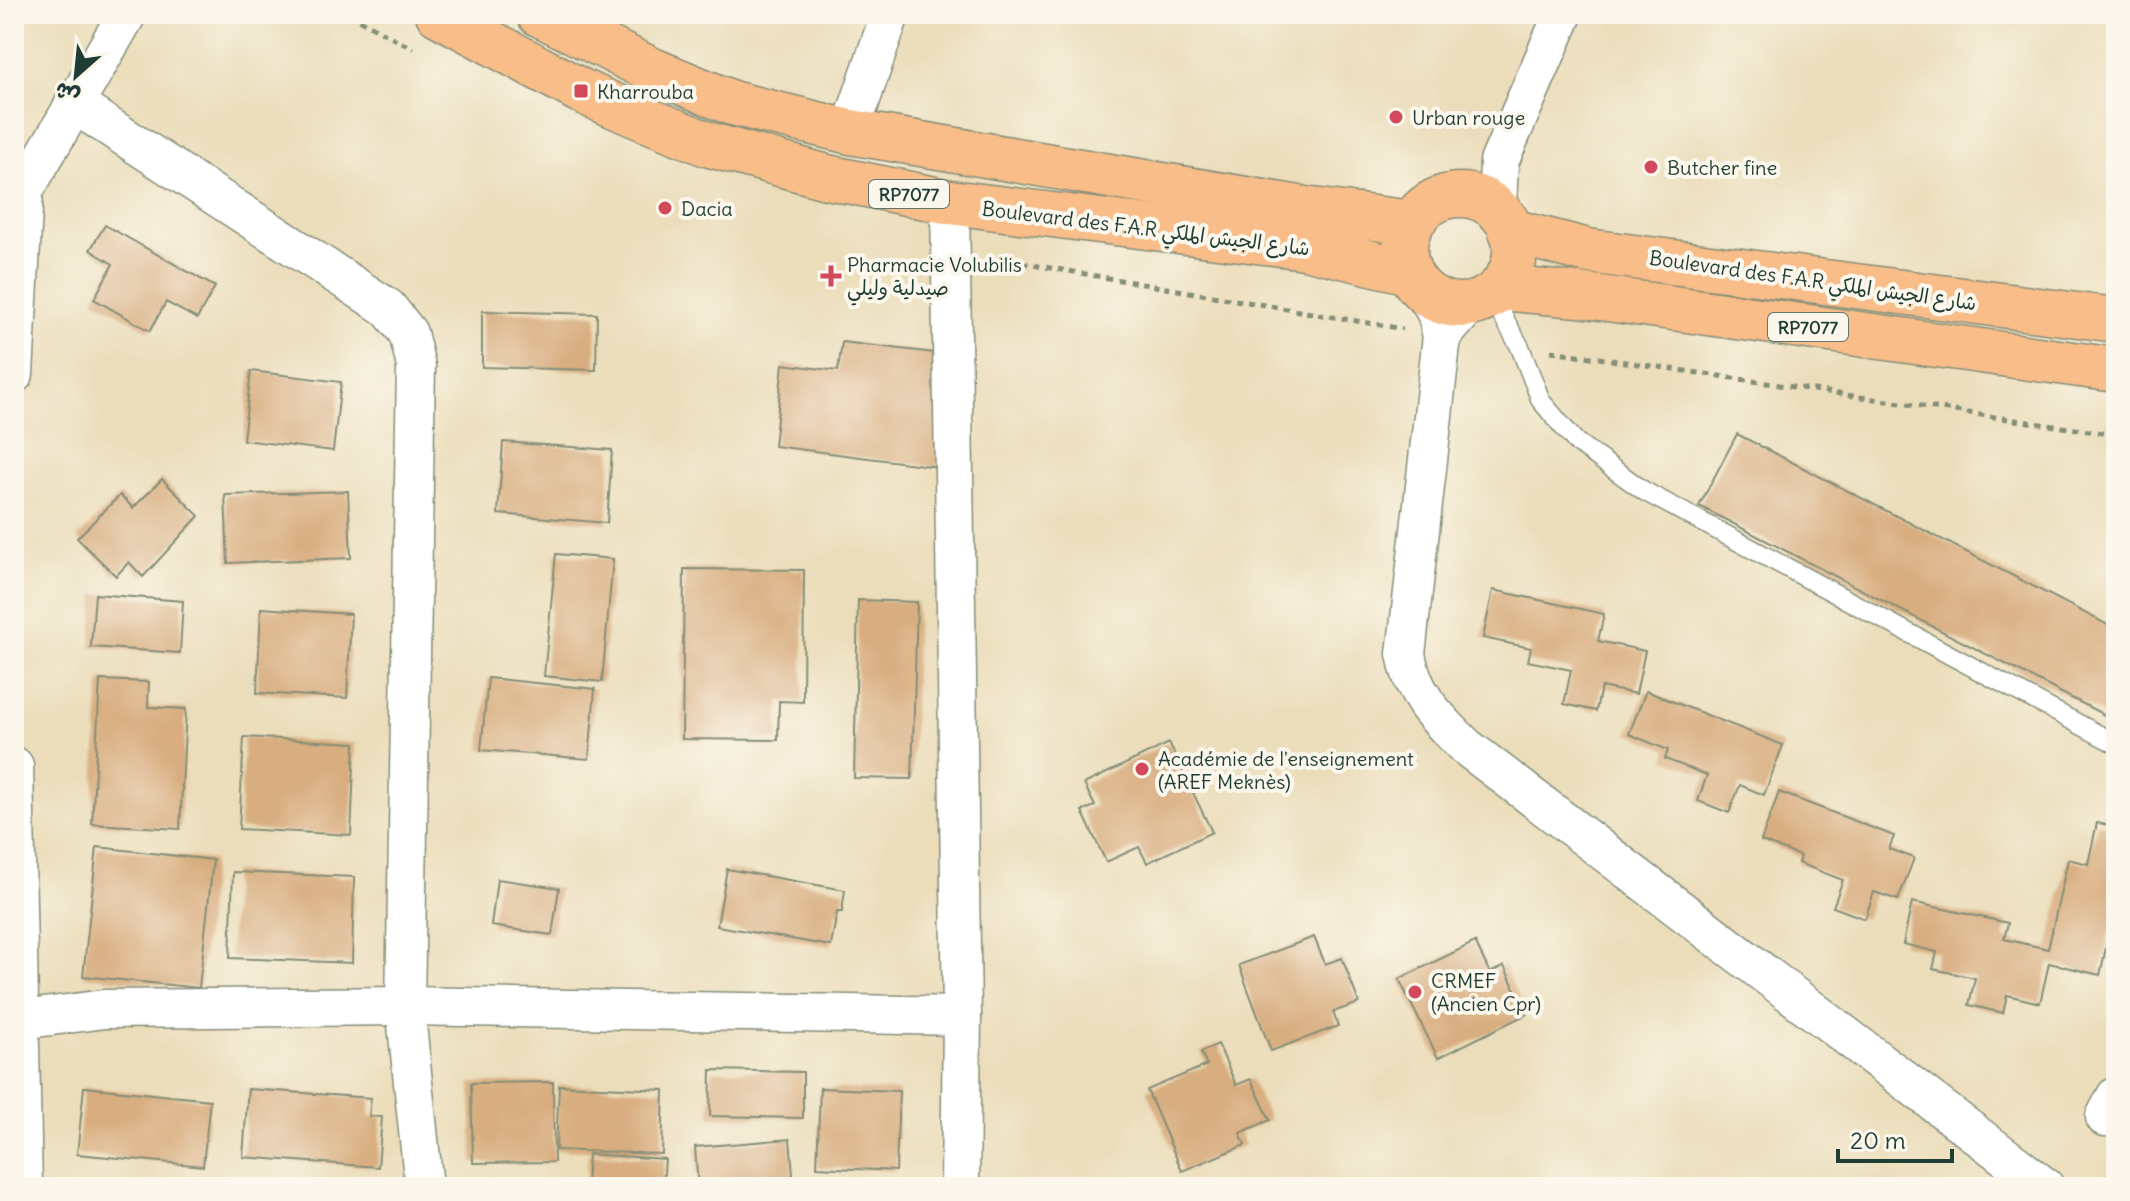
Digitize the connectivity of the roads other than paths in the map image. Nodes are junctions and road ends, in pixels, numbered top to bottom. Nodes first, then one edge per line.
1 (127, 14) edge
2 (438, 14) edge
3 (539, 14) edge
4 (890, 14) edge
5 (1563, 14) edge
6 (74, 104) junction
7 (850, 132) junction
8 (19, 181) edge
9 (950, 202) junction
10 (1504, 220) junction
11 (1412, 223) junction
12 (1417, 282) junction
13 (1487, 295) junction
14 (2116, 320) edge
15 (1442, 336) junction
16 (2116, 370) edge
17 (14, 372) edge
18 (2116, 744) edge
19 (14, 766) edge
20 (405, 1006) junction
21 (962, 1016) junction
22 (17, 1020) edge
23 (23, 1187) edge
24 (424, 1187) edge
25 (960, 1187) edge
26 (2045, 1187) edge

1 - 6 street
2 - 9 main road, Boulevard des F.A.R شارع الجيش الملكي / RP7077
3 - 7 main road, Boulevard des F.A.R شارع الجيش الملكي
4 - 7 street
5 - 10 street
6 - 8 street
6 - 20 street
7 - 11 main road, Boulevard des F.A.R شارع الجيش الملكي
8 - 17 street
9 - 12 main road, Boulevard des F.A.R شارع الجيش الملكي / RP7077
9 - 21 street
10 - 11 main road, Boulevard des F.A.R شارع الجيش الملكي / RP7077
10 - 13 main road
10 - 14 main road, Boulevard des F.A.R شارع الجيش الملكي / RP7077
11 - 12 main road
12 - 13 main road, Boulevard des F.A.R شارع الجيش الملكي / RP7077
12 - 15 street
13 - 15 street
13 - 16 main road, Boulevard des F.A.R شارع الجيش الملكي / RP7077
13 - 18 lane
15 - 26 street
19 - 22 street
20 - 21 street
20 - 22 street
20 - 24 street
21 - 25 street
22 - 23 street

